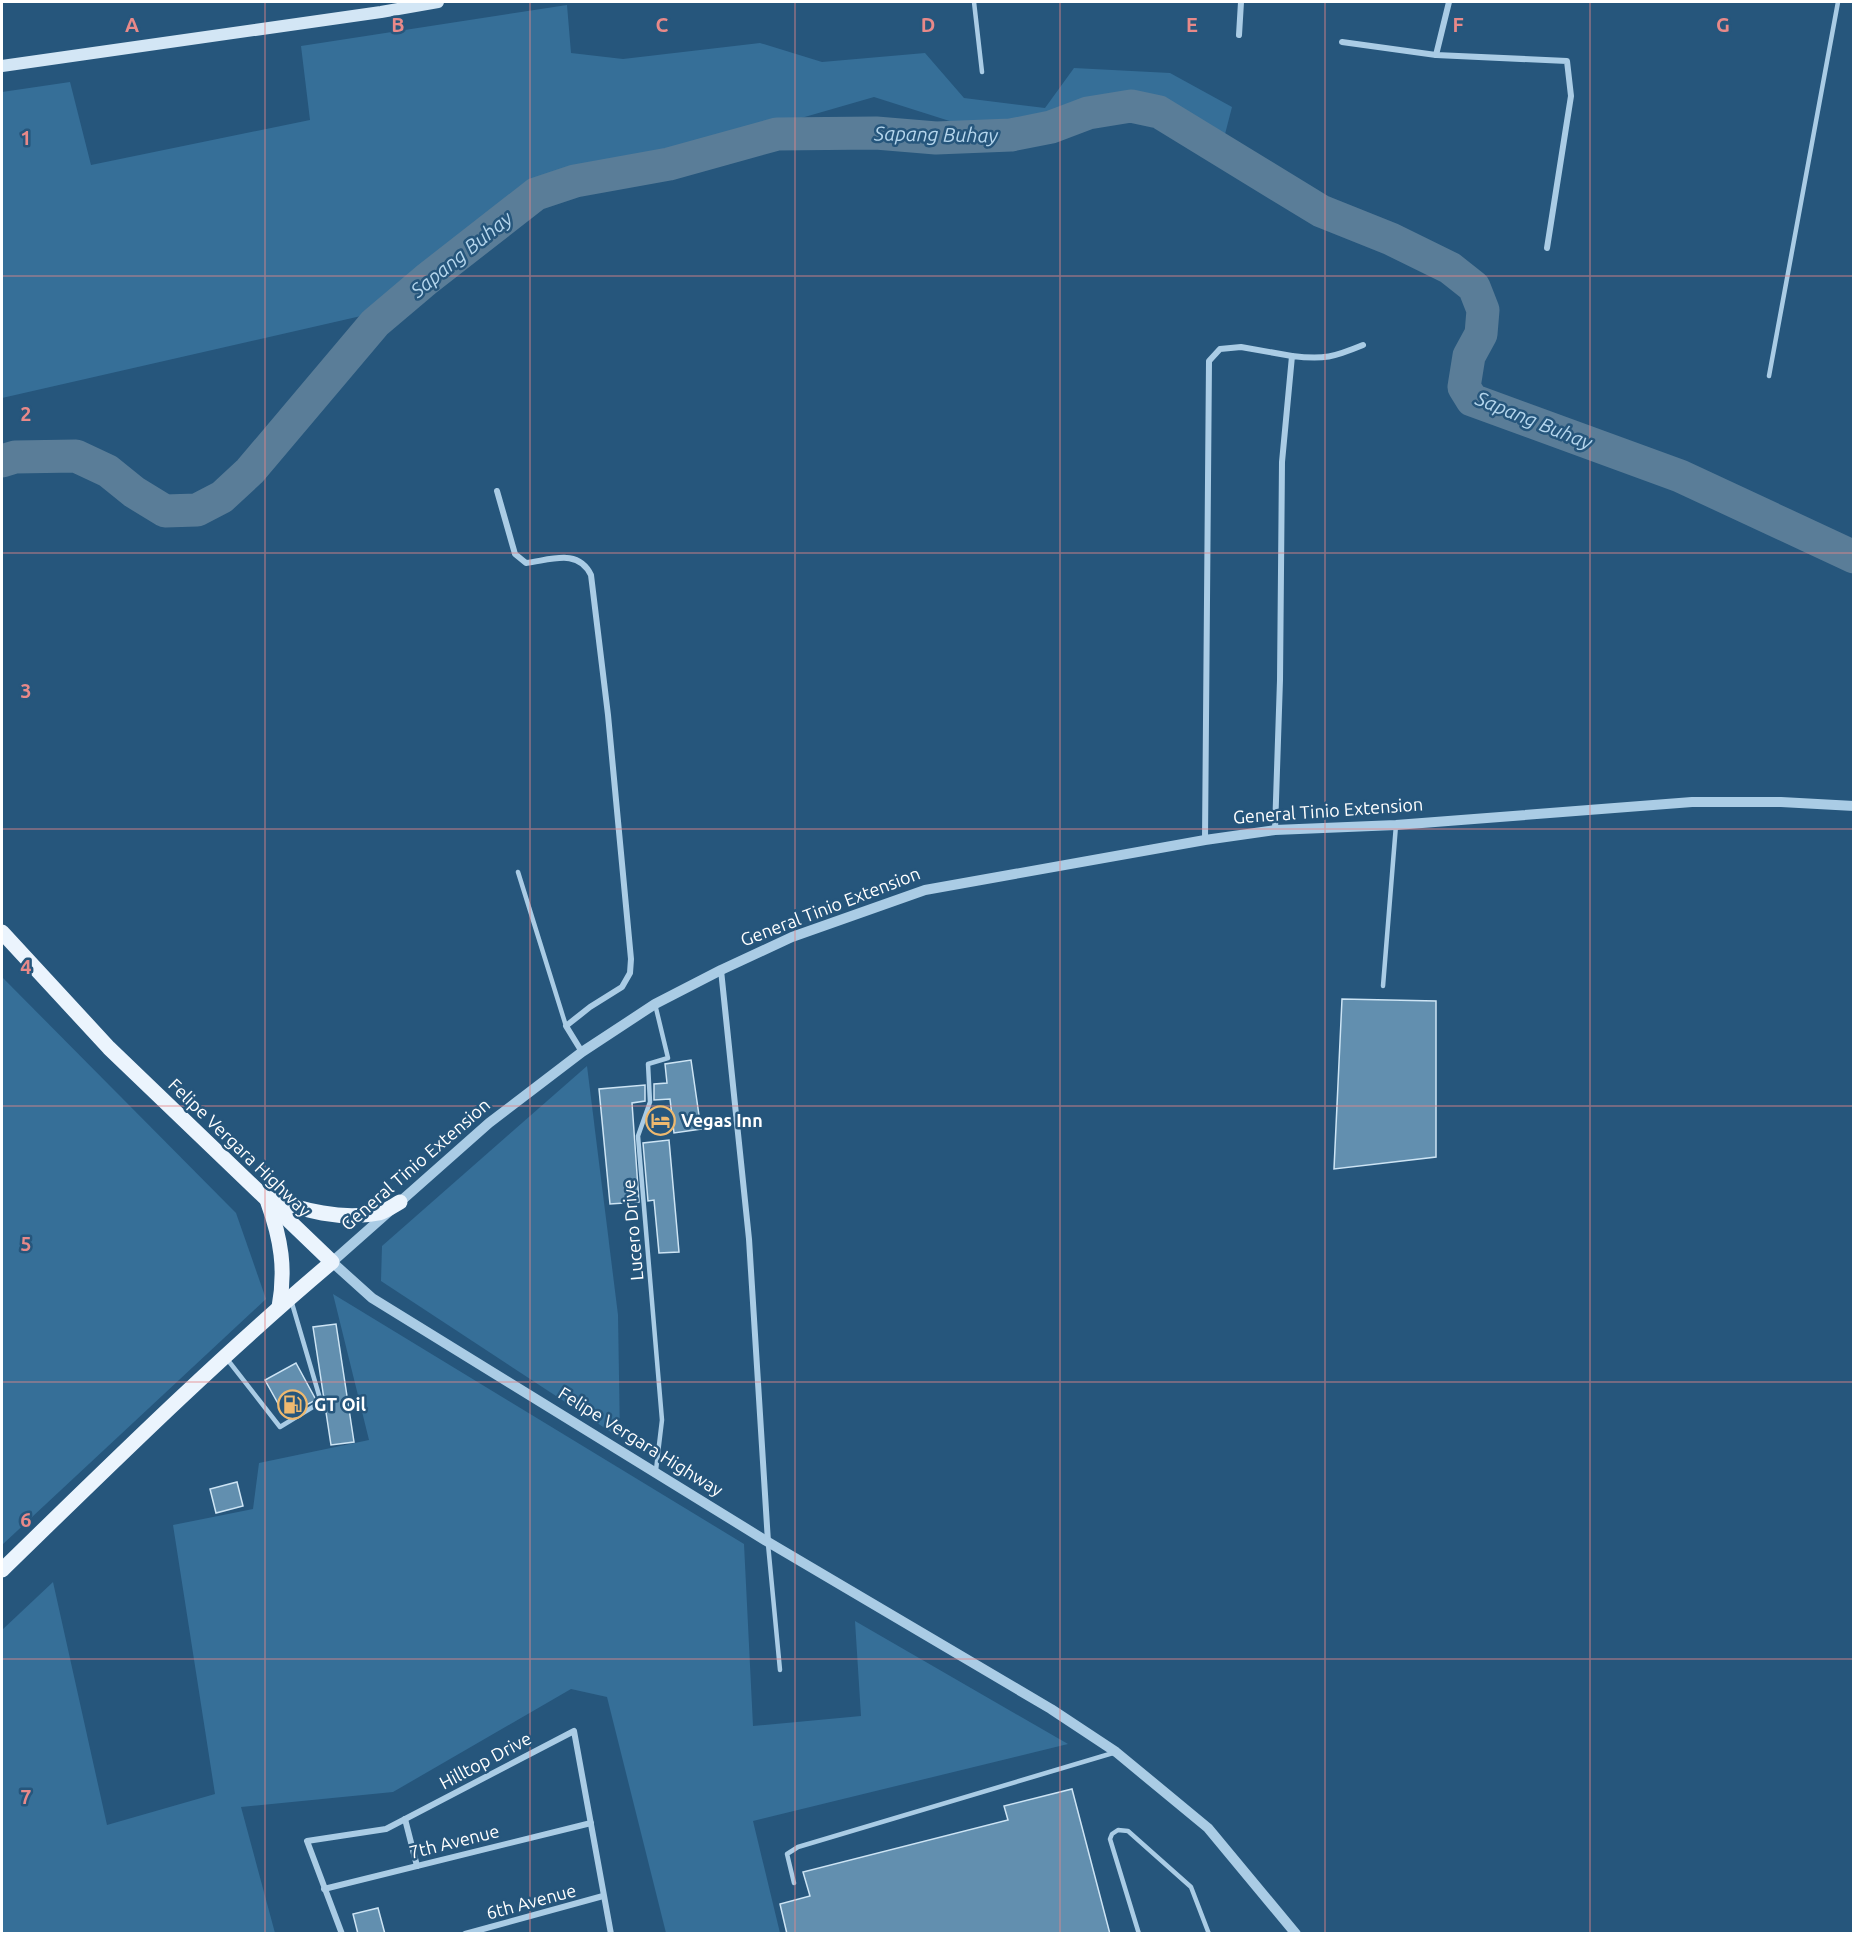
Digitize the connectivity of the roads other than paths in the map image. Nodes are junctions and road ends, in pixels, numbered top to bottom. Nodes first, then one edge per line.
1 (438, 2) edge
2 (974, 2) edge
3 (1241, 2) edge
4 (1449, 2) edge
5 (1838, 2) edge
6 (1239, 35) dead end
7 (1342, 42) dead end
8 (1436, 55) junction
9 (2, 66) edge
10 (982, 72) dead end
11 (1547, 248) dead end
12 (1363, 345) dead end
13 (1292, 356) junction
14 (1768, 376) dead end
15 (497, 491) dead end
16 (1854, 806) edge
17 (1396, 825) junction
18 (1275, 830) junction
19 (1205, 840) junction
20 (518, 872) dead end
21 (2, 932) edge
22 (721, 970) junction
23 (1383, 986) dead end
24 (655, 1004) junction
25 (566, 1026) junction
26 (582, 1052) junction
27 (266, 1197) junction
28 (400, 1202) junction
29 (333, 1262) junction
30 (285, 1303) junction
31 (225, 1357) junction
32 (656, 1472) junction
33 (768, 1542) junction
34 (2, 1570) edge
35 (780, 1670) dead end
36 (1116, 1752) junction
37 (405, 1820) junction
38 (591, 1823) junction
39 (417, 1866) junction
40 (794, 1883) dead end
41 (324, 1889) junction
42 (603, 1896) junction
43 (496, 1926) junction
44 (342, 1934) edge
45 (465, 1934) edge
46 (498, 1934) edge
47 (611, 1934) edge
48 (1139, 1934) edge
49 (1209, 1934) edge
50 (1296, 1934) edge

1 - 9 main road
2 - 10 lane
3 - 6 street
4 - 8 street
5 - 14 lane
7 - 8 street
8 - 11 street
12 - 13 street
13 - 18 street
13 - 19 street
15 - 25 street
16 - 17 street, General Tinio Extension
17 - 18 street, General Tinio Extension
17 - 23 lane
18 - 19 street, General Tinio Extension
19 - 22 street, General Tinio Extension
20 - 25 lane
21 - 27 main road, Felipe Vergara Highway
22 - 24 street, General Tinio Extension
22 - 33 street
24 - 26 street, General Tinio Extension
24 - 32 lane, Lucero Drive
25 - 26 street
26 - 28 street, General Tinio Extension
27 - 28 main road
27 - 29 main road, Felipe Vergara Highway
27 - 30 main road
28 - 29 street, General Tinio Extension
29 - 30 main road, General Tinio Extension
29 - 32 street, Felipe Vergara Highway
30 - 31 main road, General Tinio Extension
30 - 31 lane
31 - 34 main road, General Tinio Extension
32 - 33 street, Felipe Vergara Highway
33 - 35 lane
33 - 36 street, Felipe Vergara Highway
36 - 40 lane
36 - 50 street, Felipe Vergara Highway
37 - 38 street, Hilltop Drive
37 - 39 street
37 - 41 street, Hilltop Drive
38 - 39 street, 7th Avenue
38 - 42 street, Hilltop Drive
39 - 41 street, 7th Avenue
41 - 44 street, Hilltop Drive
42 - 43 street, 6th Avenue
42 - 47 street, Hilltop Drive
43 - 45 street, 6th Avenue
43 - 46 street
48 - 49 lane

